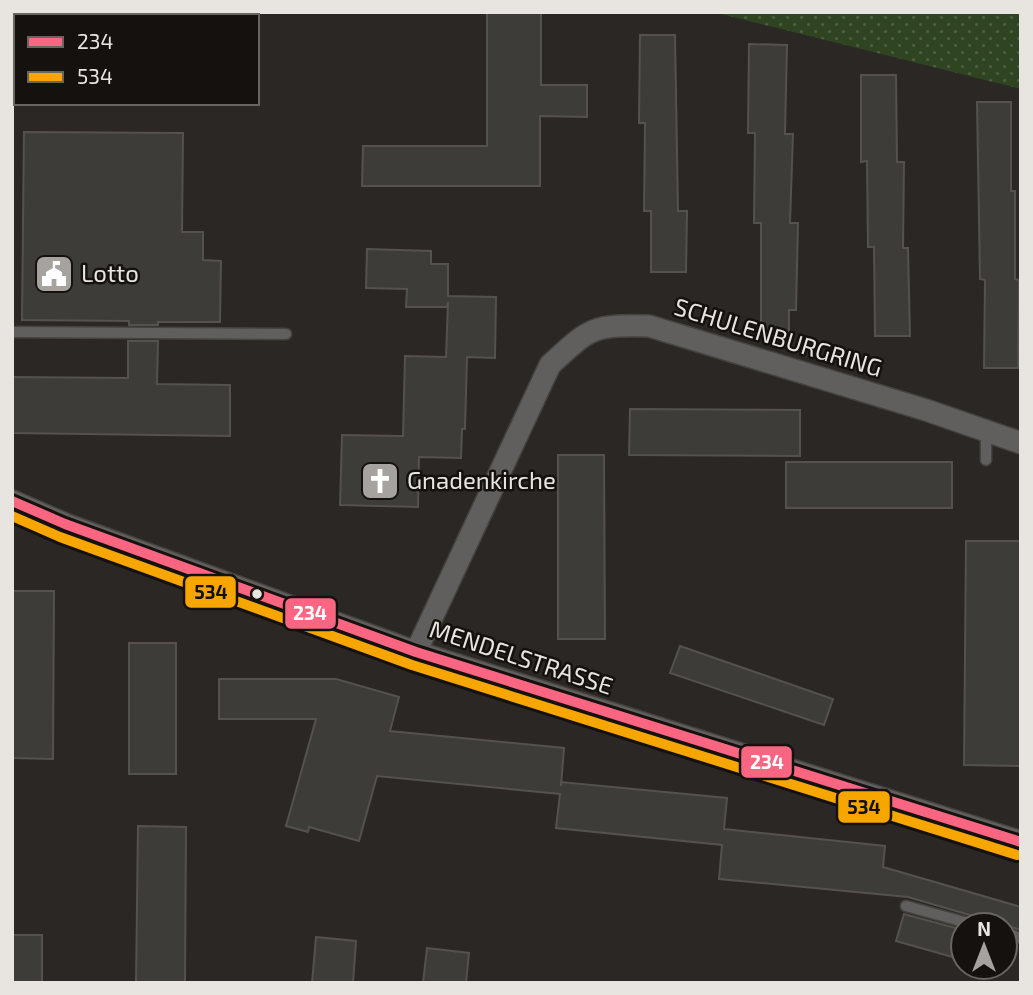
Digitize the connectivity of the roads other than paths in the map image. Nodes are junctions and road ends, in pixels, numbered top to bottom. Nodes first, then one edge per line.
1 (12, 332) edge
2 (286, 334) dead end
3 (986, 431) junction
4 (1021, 443) edge
5 (986, 460) dead end
6 (12, 501) edge
7 (416, 652) junction
8 (1021, 842) edge
9 (906, 906) dead end
10 (949, 918) edge

1 - 2 lane
3 - 4 street, SCHULENBURGRING
3 - 5 lane
3 - 7 street, SCHULENBURGRING
6 - 7 street, MENDELSTRASSE
7 - 8 street, MENDELSTRASSE
9 - 10 lane

